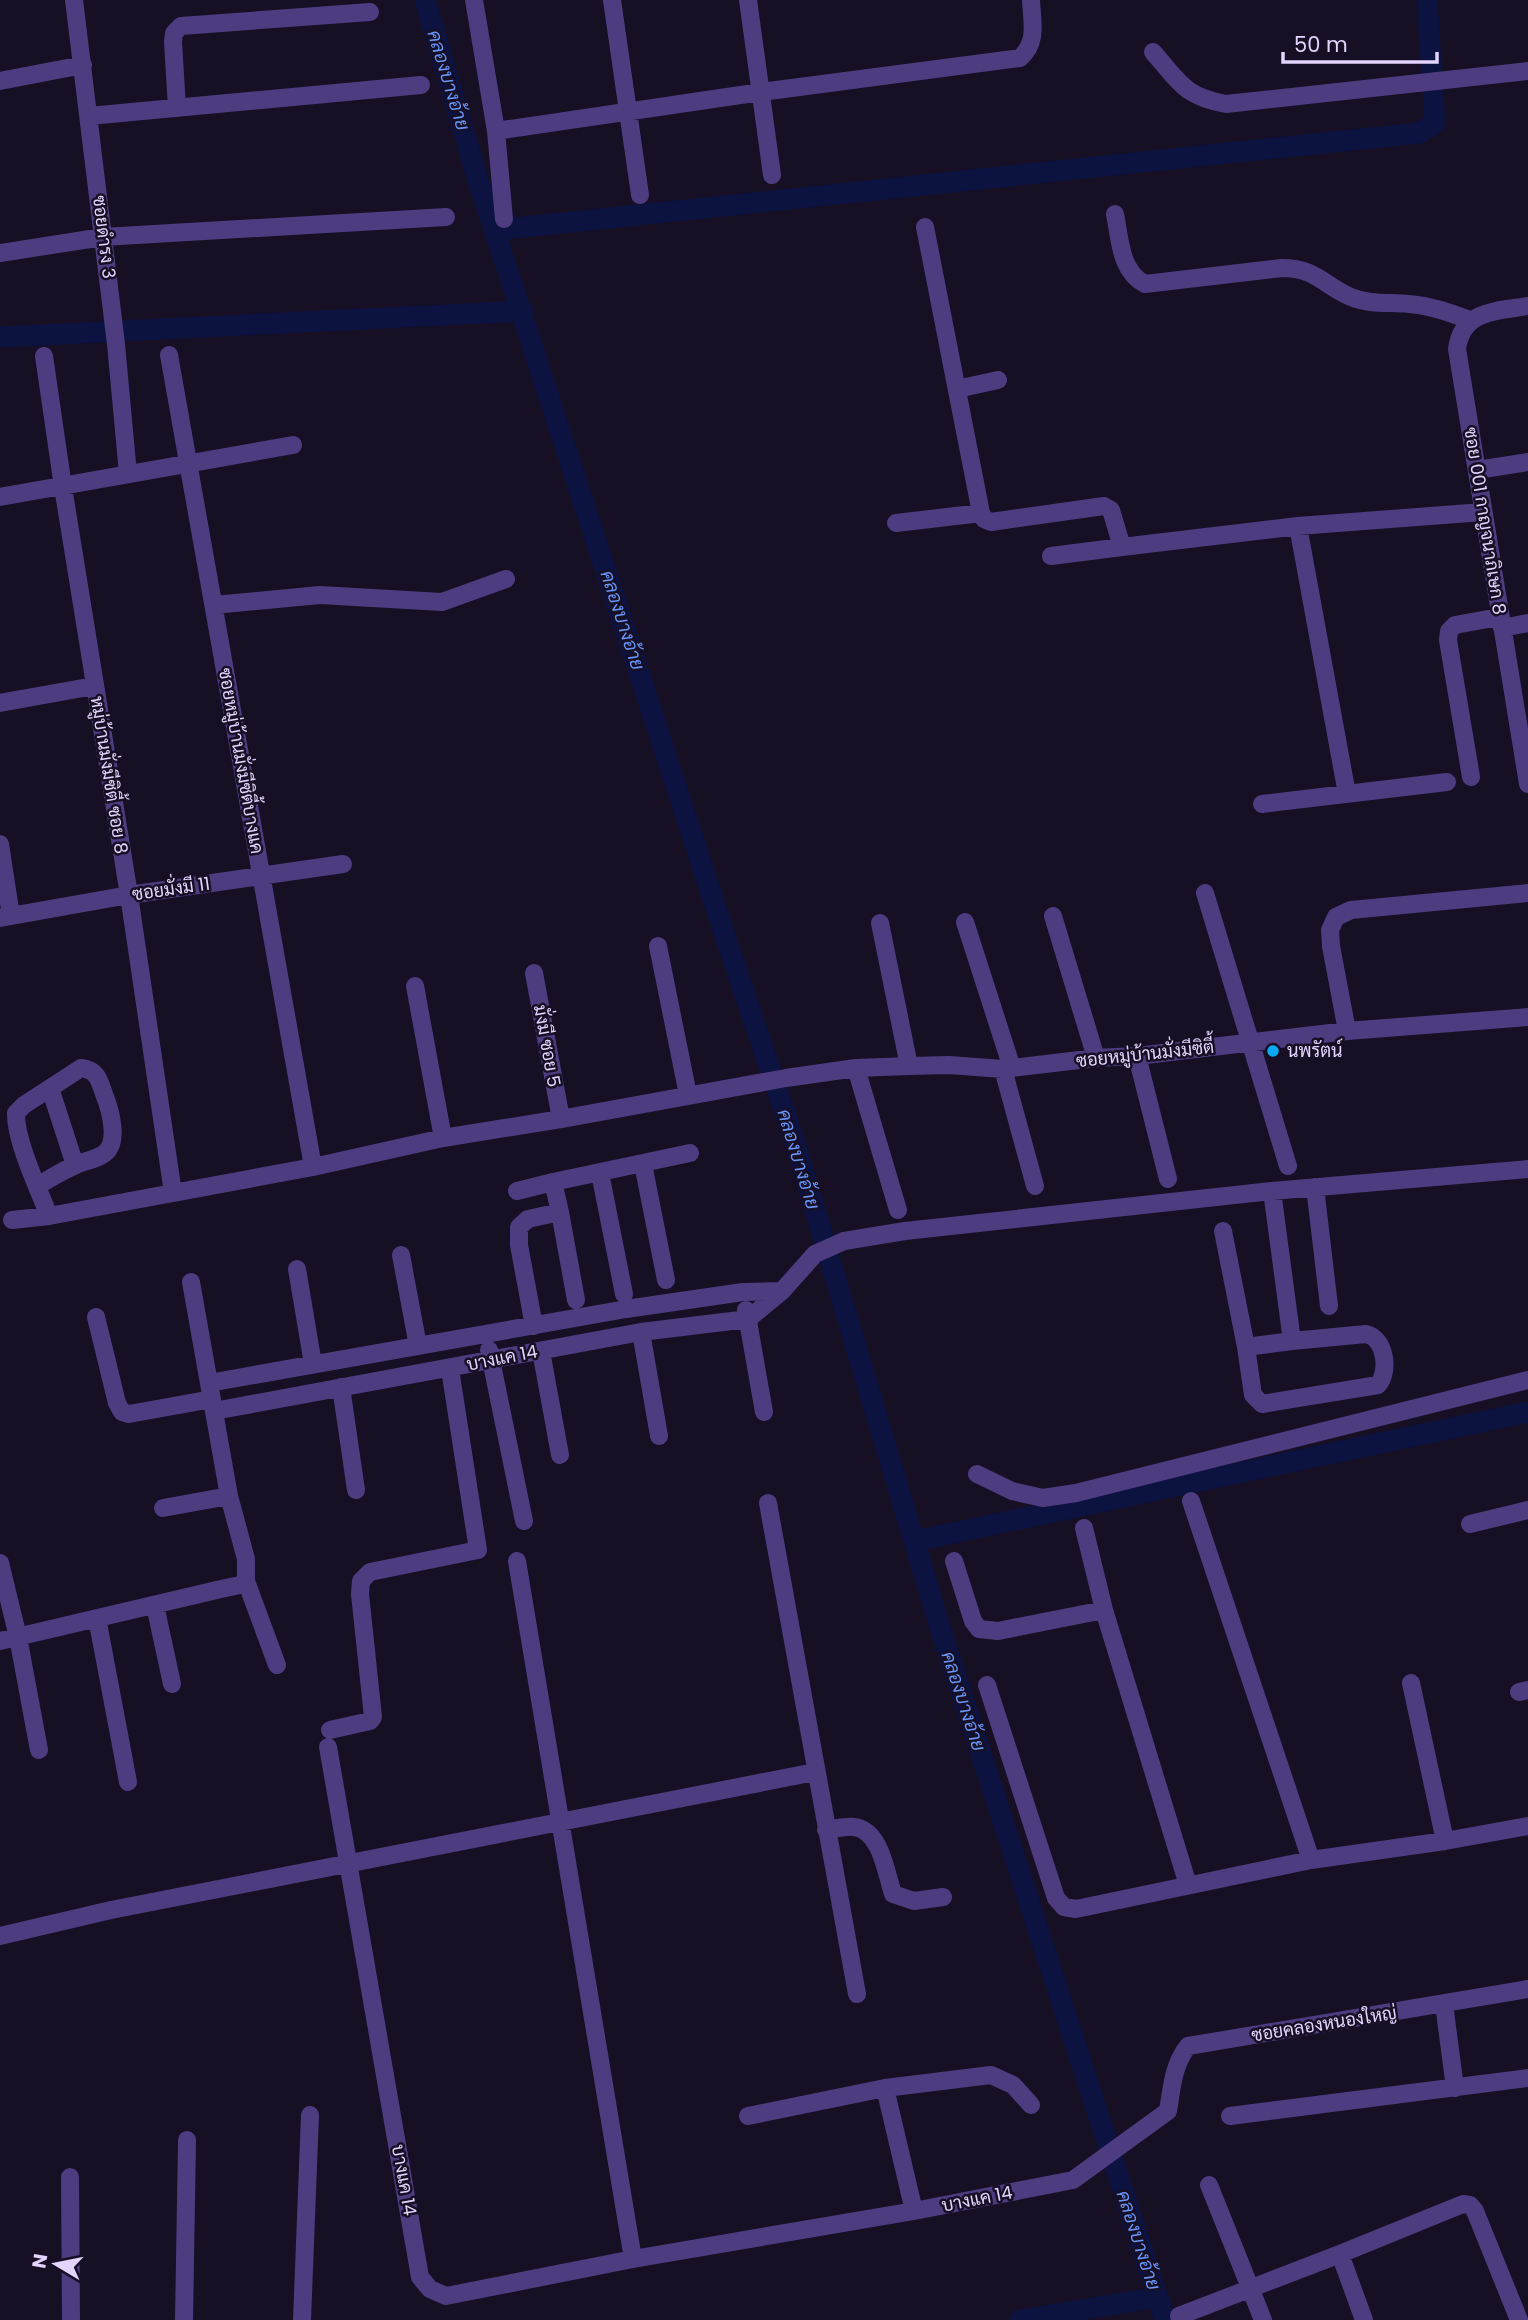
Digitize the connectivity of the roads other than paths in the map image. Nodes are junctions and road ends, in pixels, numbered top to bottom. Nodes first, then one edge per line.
1 (74, 0) edge
2 (474, 0) edge
3 (612, 0) edge
4 (748, 0) edge
5 (1031, 0) edge
6 (370, 12) dead end
7 (1153, 52) dead end
8 (83, 65) junction
9 (1528, 71) edge
10 (0, 81) edge
11 (421, 85) dead end
12 (761, 92) junction
13 (177, 108) junction
14 (628, 112) junction
15 (89, 116) junction
16 (496, 131) junction
17 (772, 175) dead end
18 (640, 195) dead end
19 (1115, 214) dead end
20 (446, 217) dead end
21 (504, 219) dead end
22 (925, 227) dead end
23 (103, 237) junction
24 (0, 253) edge
25 (1528, 306) edge
26 (1472, 321) junction
27 (169, 355) dead end
28 (44, 356) dead end
29 (998, 380) dead end
30 (957, 389) junction
31 (293, 445) dead end
32 (1528, 462) edge
33 (189, 464) junction
34 (1477, 470) junction
35 (128, 474) junction
36 (62, 487) junction
37 (0, 497) edge
38 (1483, 512) junction
39 (981, 513) junction
40 (895, 523) dead end
41 (1298, 526) junction
42 (1122, 547) junction
43 (1051, 556) dead end
44 (506, 579) dead end
45 (214, 605) junction
46 (1500, 622) junction
47 (1528, 623) edge
48 (94, 686) junction
49 (0, 703) edge
50 (1471, 777) dead end
51 (1527, 777) edge
52 (1447, 782) dead end
53 (1347, 794) junction
54 (1262, 804) dead end
55 (0, 844) edge
56 (343, 864) dead end
57 (262, 876) junction
58 (1205, 893) dead end
59 (1528, 894) edge
60 (129, 895) junction
61 (1053, 916) dead end
62 (6, 917) edge
63 (965, 922) dead end
64 (880, 923) dead end
65 (658, 946) dead end
66 (534, 972) dead end
67 (415, 986) dead end
68 (1528, 1017) edge
69 (1347, 1031) junction
70 (1252, 1042) junction
71 (1137, 1056) junction
72 (1096, 1058) junction
73 (909, 1066) junction
74 (856, 1068) junction
75 (1007, 1069) junction
76 (50, 1088) junction
77 (688, 1096) junction
78 (561, 1119) junction
79 (443, 1138) junction
80 (690, 1153) dead end
81 (643, 1164) junction
82 (75, 1165) junction
83 (1288, 1166) dead end
84 (313, 1167) junction
85 (1528, 1169) edge
86 (600, 1172) junction
87 (1168, 1179) dead end
88 (553, 1182) junction
89 (37, 1186) junction
90 (1035, 1186) dead end
91 (1315, 1187) junction
92 (517, 1191) dead end
93 (1272, 1191) junction
94 (173, 1193) junction
95 (898, 1210) dead end
96 (560, 1212) junction
97 (49, 1216) junction
98 (12, 1220) dead end
99 (1223, 1231) dead end
100 (401, 1255) dead end
101 (296, 1269) dead end
102 (666, 1280) dead end
103 (191, 1282) dead end
104 (782, 1291) junction
105 (743, 1292) junction
106 (576, 1300) dead end
107 (625, 1301) junction
108 (1329, 1306) dead end
109 (96, 1317) dead end
110 (748, 1319) junction
111 (534, 1326) junction
112 (636, 1333) junction
113 (486, 1335) junction
114 (1292, 1341) junction
115 (418, 1346) junction
116 (1246, 1348) junction
117 (541, 1350) junction
118 (491, 1362) junction
119 (313, 1364) junction
120 (450, 1369) junction
121 (1528, 1380) edge
122 (341, 1387) junction
123 (212, 1398) junction
124 (764, 1412) dead end
125 (659, 1436) dead end
126 (560, 1455) dead end
127 (977, 1474) dead end
128 (356, 1490) dead end
129 (229, 1496) junction
130 (1191, 1501) dead end
131 (768, 1503) dead end
132 (163, 1508) dead end
133 (1528, 1510) edge
134 (524, 1521) dead end
135 (1470, 1524) dead end
136 (1084, 1528) dead end
137 (517, 1561) dead end
138 (954, 1561) dead end
139 (0, 1563) edge
140 (246, 1581) junction
141 (155, 1605) junction
142 (1104, 1610) junction
143 (97, 1618) junction
144 (9, 1639) edge
145 (277, 1665) dead end
146 (1410, 1683) dead end
147 (172, 1684) dead end
148 (987, 1685) dead end
149 (39, 1750) dead end
150 (815, 1772) junction
151 (128, 1783) dead end
152 (560, 1822) junction
153 (1528, 1826) edge
154 (826, 1830) junction
155 (1446, 1841) junction
156 (1311, 1860) junction
157 (349, 1863) junction
158 (1188, 1885) junction
159 (943, 1897) dead end
160 (0, 1937) edge
161 (1528, 1989) edge
162 (857, 1994) dead end
163 (1444, 2004) junction
164 (1528, 2078) edge
165 (885, 2088) junction
166 (1455, 2088) junction
167 (1031, 2105) dead end
168 (310, 2115) dead end
169 (748, 2116) dead end
170 (1230, 2116) dead end
171 (187, 2140) dead end
172 (70, 2177) dead end
173 (1073, 2180) joint
174 (1209, 2185) dead end
175 (914, 2211) junction
176 (1339, 2254) junction
177 (633, 2259) junction
178 (1251, 2289) junction
179 (1179, 2316) dead end
180 (71, 2320) edge
181 (184, 2320) edge
182 (302, 2320) edge
183 (1263, 2320) edge
184 (1364, 2320) edge
185 (1518, 2320) edge

1 - 8 street, ซอยดำรง 3
2 - 16 street
3 - 14 street
4 - 12 street
5 - 12 street
6 - 13 street
7 - 9 street
8 - 10 street
8 - 15 street, ซอยดำรง 3
11 - 13 street
12 - 14 street
12 - 17 street
13 - 15 street
14 - 16 street
14 - 18 street
15 - 23 street, ซอยดำรง 3
16 - 21 street
19 - 26 street
20 - 23 street
22 - 30 street
23 - 24 street
23 - 35 street, ซอยดำรง 3
25 - 26 street
26 - 34 street, ซอย 001 กาญจนาภิเษก 8
27 - 33 street, ซอยหมู่บ้านมั่งมีซิตี้บางแค
28 - 36 street, หมู่บ้านมั่งมีซิตี้ ซอย 8
29 - 30 street
30 - 39 street
31 - 33 street
32 - 34 street
33 - 35 street
33 - 45 street, ซอยหมู่บ้านมั่งมีซิตี้บางแค
34 - 38 street, ซอย 001 กาญจนาภิเษก 8
35 - 36 street
36 - 37 street
36 - 48 street, หมู่บ้านมั่งมีซิตี้ ซอย 8
38 - 41 street
38 - 46 street, ซอย 001 กาญจนาภิเษก 8
39 - 40 street
39 - 42 street
41 - 42 street
41 - 53 street
42 - 43 street
44 - 45 street
45 - 57 street, ซอยหมู่บ้านมั่งมีซิตี้บางแค
46 - 47 street
46 - 50 street
46 - 51 street, ซอย 001 กาญจนาภิเษก 8
48 - 49 street
48 - 60 street, หมู่บ้านมั่งมีซิตี้ ซอย 8
52 - 53 street
53 - 54 street
55 - 62 street
56 - 57 street, ซอยมั่งมี 11
57 - 60 street, ซอยมั่งมี 11
57 - 84 street, ซอยหมู่บ้านมั่งมีซิตี้บางแค
58 - 70 street
59 - 69 street
60 - 62 street, ซอยมั่งมี 11
60 - 94 street, หมู่บ้านมั่งมีซิตี้ ซอย 8
61 - 72 street
63 - 75 street
64 - 73 street
65 - 77 street
66 - 78 street, มั่งมี ซอย 5
67 - 79 street
68 - 69 street, ซอยหมู่บ้านมั่งมีซิตี้
69 - 70 street, ซอยหมู่บ้านมั่งมีซิตี้
70 - 71 street, ซอยหมู่บ้านมั่งมีซิตี้
70 - 83 street
71 - 72 street, ซอยหมู่บ้านมั่งมีซิตี้
71 - 87 street
72 - 75 street, ซอยหมู่บ้านมั่งมีซิตี้
73 - 74 street, ซอยหมู่บ้านมั่งมีซิตี้
73 - 75 street, ซอยหมู่บ้านมั่งมีซิตี้
74 - 77 street, ซอยหมู่บ้านมั่งมีซิตี้
74 - 95 street
75 - 90 street
76 - 82 street
76 - 82 street
76 - 89 street
77 - 78 street
78 - 79 street
79 - 84 street
80 - 81 street
81 - 86 street
81 - 102 street
82 - 89 street
84 - 94 street
85 - 91 street
86 - 88 street
86 - 107 street
88 - 92 street
88 - 96 street
89 - 97 street
91 - 93 street
91 - 108 street
93 - 104 street
93 - 114 street
94 - 97 street
96 - 106 street
96 - 111 street
97 - 98 street
99 - 116 street
100 - 115 street
101 - 119 street
103 - 123 street
104 - 105 street, บางแค 14
104 - 110 street
105 - 107 street, บางแค 14
105 - 110 street
107 - 111 street, บางแค 14
107 - 112 street
109 - 123 street
110 - 112 street, บางแค 14
110 - 124 street
111 - 113 street, บางแค 14
112 - 117 street, บางแค 14
112 - 125 street
113 - 115 street, บางแค 14
113 - 118 street
114 - 116 street
114 - 116 street
115 - 119 street, บางแค 14
117 - 118 street, บางแค 14
117 - 126 street
118 - 120 street, บางแค 14
118 - 134 street
119 - 123 street, บางแค 14
120 - 122 street, บางแค 14
120 - 157 street, บางแค 14
121 - 127 street
122 - 123 street, บางแค 14
122 - 128 street
123 - 129 street
129 - 132 street
129 - 140 street
130 - 156 street
131 - 150 street
133 - 135 street
136 - 142 street
137 - 152 street
138 - 142 street
139 - 144 street
140 - 141 street
140 - 145 street
141 - 143 street
141 - 147 street
142 - 158 street
143 - 144 street
143 - 151 street
144 - 149 street
146 - 155 street
148 - 158 street
150 - 152 street
150 - 154 street
152 - 157 street
152 - 177 street
153 - 155 street
154 - 159 street
154 - 162 street
155 - 156 street
156 - 158 street
157 - 160 street
157 - 177 street, บางแค 14
161 - 163 street, ซอยคลองหนองใหญ่
163 - 166 street
163 - 173 street, ซอยคลองหนองใหญ่
164 - 166 street
165 - 167 street
165 - 169 street
165 - 175 street
166 - 170 street
168 - 182 street
171 - 181 street
172 - 180 street
173 - 175 street, บางแค 14
174 - 178 street
175 - 177 street, บางแค 14
176 - 178 street
176 - 184 street
176 - 185 street
178 - 179 street
178 - 183 street

